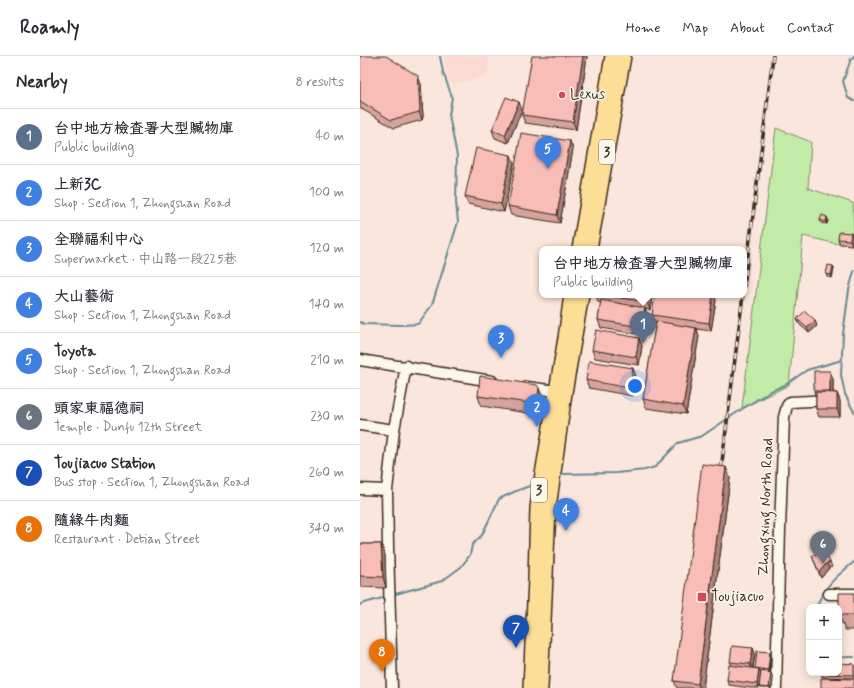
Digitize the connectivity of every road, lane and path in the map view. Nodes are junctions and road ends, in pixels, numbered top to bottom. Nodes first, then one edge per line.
1 (612, 56) edge
2 (624, 56) edge
3 (580, 246) edge
4 (591, 246) edge
5 (571, 298) edge
6 (581, 298) edge
7 (360, 360) edge
8 (406, 366) junction
9 (500, 382) edge
10 (516, 385) edge
11 (560, 392) junction
12 (838, 399) edge
13 (360, 425) edge
14 (394, 430) junction
15 (360, 489) edge
16 (387, 490) junction
17 (829, 594) dead end
18 (854, 594) edge
19 (392, 688) edge
20 (530, 688) edge
21 (542, 688) edge
22 (776, 688) edge

1 - 3 main road, 3
2 - 4 main road, 3
5 - 11 main road, 3
6 - 11 main road, 3
7 - 8 street
8 - 9 street
8 - 14 street
10 - 11 street
11 - 20 main road, 3
11 - 21 main road, 3
12 - 22 street, Zhongxing North Road
13 - 14 street
14 - 16 street
15 - 16 street
16 - 19 street
17 - 18 street

